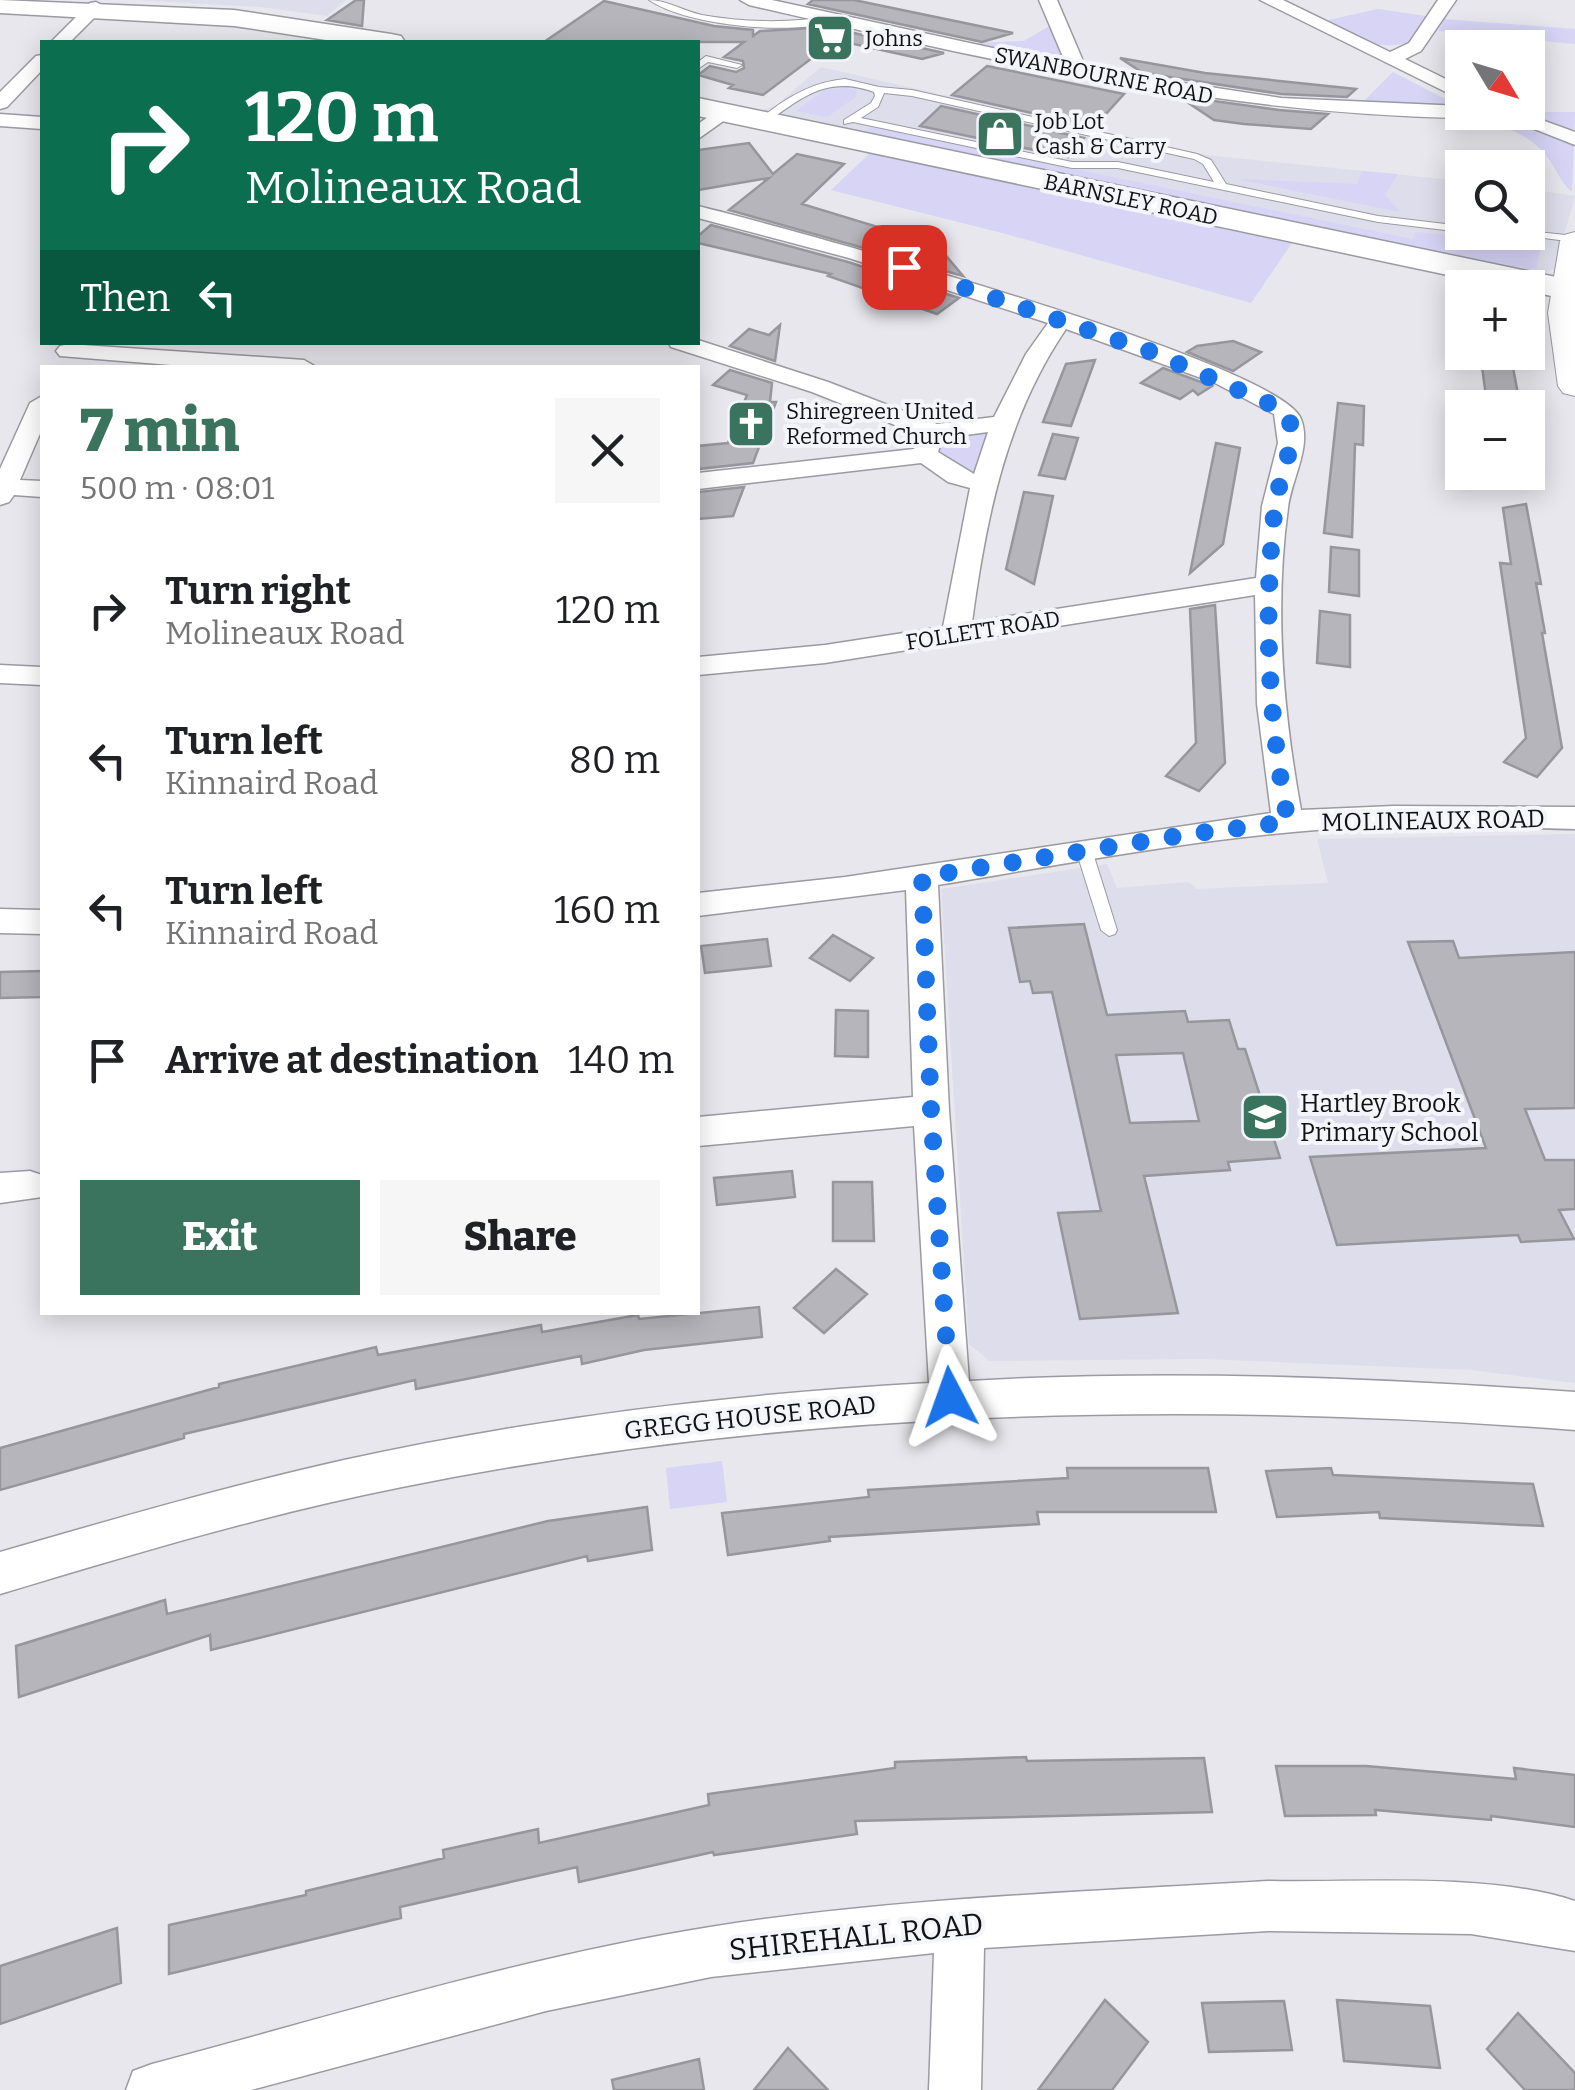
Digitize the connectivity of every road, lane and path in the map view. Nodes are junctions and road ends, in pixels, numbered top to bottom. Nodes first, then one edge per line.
1 (36, 0) edge
2 (653, 0) edge
3 (750, 0) edge
4 (1048, 0) edge
5 (1270, 0) edge
6 (1448, 0) edge
7 (0, 5) edge
8 (93, 10) junction
9 (836, 19) junction
10 (62, 40) edge
11 (378, 40) edge
12 (1391, 60) junction
13 (40, 62) edge
14 (700, 64) edge
15 (737, 65) dead end
16 (1078, 72) junction
17 (1445, 86) edge
18 (878, 90) junction
19 (0, 103) edge
20 (1445, 111) edge
21 (706, 118) edge
22 (0, 120) edge
23 (763, 122) junction
24 (40, 123) edge
25 (838, 127) junction
26 (1545, 128) edge
27 (1575, 139) edge
28 (1222, 186) junction
29 (700, 213) edge
30 (1445, 227) edge
31 (1545, 237) edge
32 (1575, 240) edge
33 (1570, 290) edge
34 (1062, 319) junction
35 (689, 345) edge
36 (66, 354) edge
37 (267, 365) edge
38 (1575, 386) edge
39 (40, 406) edge
40 (1002, 423) junction
41 (930, 444) junction
42 (700, 481) edge
43 (982, 483) junction
44 (40, 489) edge
45 (2, 492) edge
46 (1266, 585) junction
47 (956, 634) junction
48 (700, 666) edge
49 (0, 674) edge
50 (40, 676) edge
51 (1575, 818) edge
52 (1288, 822) junction
53 (1084, 850) junction
54 (922, 877) junction
55 (700, 904) edge
56 (0, 921) edge
57 (40, 922) edge
58 (1109, 930) dead end
59 (931, 1110) junction
60 (700, 1132) edge
61 (950, 1397) junction
62 (1575, 1411) edge
63 (0, 1573) edge
64 (960, 1925) junction
65 (1575, 1926) edge
66 (152, 2090) edge
67 (955, 2090) edge

1 - 8 main road
2 - 9 lane
3 - 9 street, SWANBOURNE ROAD
4 - 16 street
5 - 12 street
6 - 12 street
7 - 8 main road
8 - 10 street
8 - 11 main road
9 - 16 street, SWANBOURNE ROAD
12 - 17 street
13 - 19 street
14 - 15 lane
16 - 20 street, SWANBOURNE ROAD
18 - 23 lane
18 - 25 lane
18 - 28 lane
21 - 23 main road, BARNSLEY ROAD
22 - 24 street
23 - 25 main road, BARNSLEY ROAD
25 - 28 lane
25 - 33 main road, BARNSLEY ROAD
26 - 27 street
28 - 30 lane
29 - 34 street
31 - 32 lane
32 - 33 street
33 - 38 street
34 - 40 street
34 - 46 street
35 - 41 street
36 - 37 street
39 - 45 street
40 - 41 street
40 - 43 street
41 - 42 street
41 - 43 street
43 - 47 street
44 - 45 street
46 - 47 street, FOLLETT ROAD
46 - 52 street
47 - 48 street, FOLLETT ROAD
49 - 50 street
51 - 52 street, MOLINEAUX ROAD
52 - 53 street, MOLINEAUX ROAD
53 - 54 street, MOLINEAUX ROAD
53 - 58 lane
54 - 55 street, MOLINEAUX ROAD
54 - 59 street
56 - 57 street
59 - 60 street
59 - 61 street
61 - 62 street, GREGG HOUSE ROAD
61 - 63 street, GREGG HOUSE ROAD
64 - 65 street, SHIREHALL ROAD
64 - 66 street, SHIREHALL ROAD
64 - 67 street

